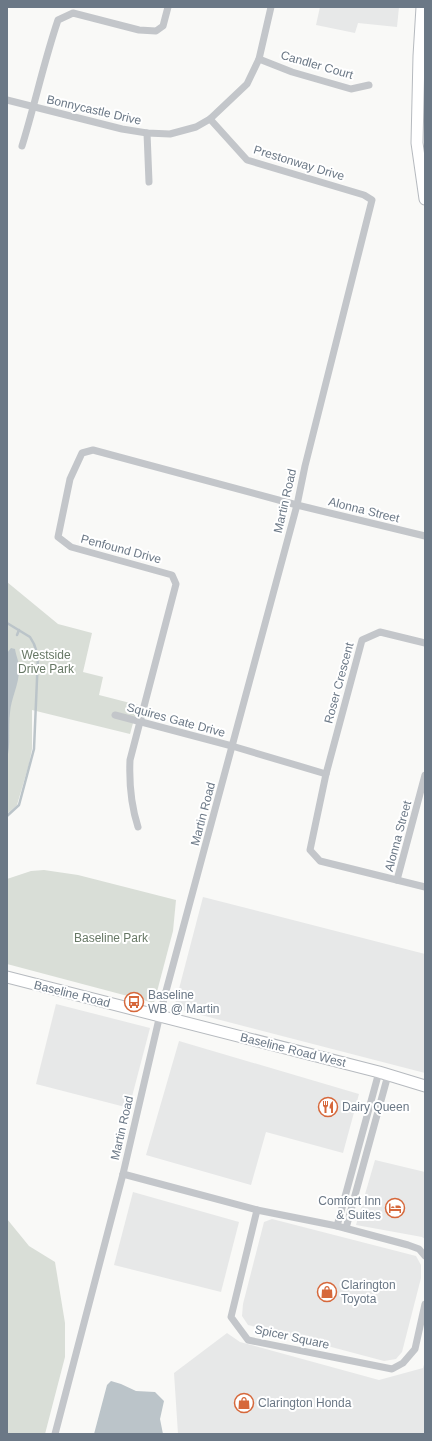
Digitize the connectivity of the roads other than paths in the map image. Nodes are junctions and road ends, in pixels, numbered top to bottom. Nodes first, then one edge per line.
1 (168, 7) edge
2 (271, 7) edge
3 (422, 7) edge
4 (259, 59) junction
5 (369, 84) dead end
6 (7, 100) edge
7 (34, 107) junction
8 (210, 119) junction
9 (147, 133) junction
10 (22, 146) dead end
11 (149, 182) dead end
12 (425, 199) edge
13 (372, 200) joint
14 (297, 504) junction
15 (425, 536) edge
16 (425, 643) edge
17 (115, 715) dead end
18 (139, 722) junction
19 (232, 746) junction
20 (326, 774) junction
21 (425, 775) edge
22 (138, 827) dead end
23 (397, 880) junction
24 (425, 887) edge
25 (7, 977) edge
26 (160, 1016) junction
27 (384, 1073) junction
28 (425, 1086) edge
29 (123, 1174) junction
30 (257, 1210) junction
31 (337, 1226) junction
32 (346, 1228) junction
33 (425, 1256) edge
34 (425, 1304) edge
35 (54, 1434) edge

1 - 7 street
2 - 4 street, Bonnycastle Drive
3 - 12 street
4 - 5 street, Candler Court
4 - 8 street, Bonnycastle Drive
6 - 7 street, Bonnycastle Drive
7 - 9 street, Bonnycastle Drive
7 - 10 street
8 - 9 street, Bonnycastle Drive
8 - 13 street, Prestonway Drive
9 - 11 street
13 - 14 street, Martin Road
14 - 15 street, Alonna Street
14 - 18 street, Penfound Drive
14 - 19 street, Martin Road
16 - 20 street, Roser Crescent
17 - 18 street, Squires Gate Drive
18 - 19 street, Squires Gate Drive
18 - 22 street
19 - 20 street
19 - 26 street, Martin Road
20 - 23 street, Roser Crescent
21 - 23 street, Alonna Street
23 - 24 street, Roser Crescent
25 - 26 street, Baseline Road
26 - 27 street, Baseline Road West
26 - 29 street, Martin Road
27 - 28 street, Baseline Road West
27 - 31 street
27 - 32 street
29 - 30 street
29 - 35 street, Martin Road
30 - 31 street
30 - 34 street, Spicer Square
31 - 32 street
32 - 33 street

